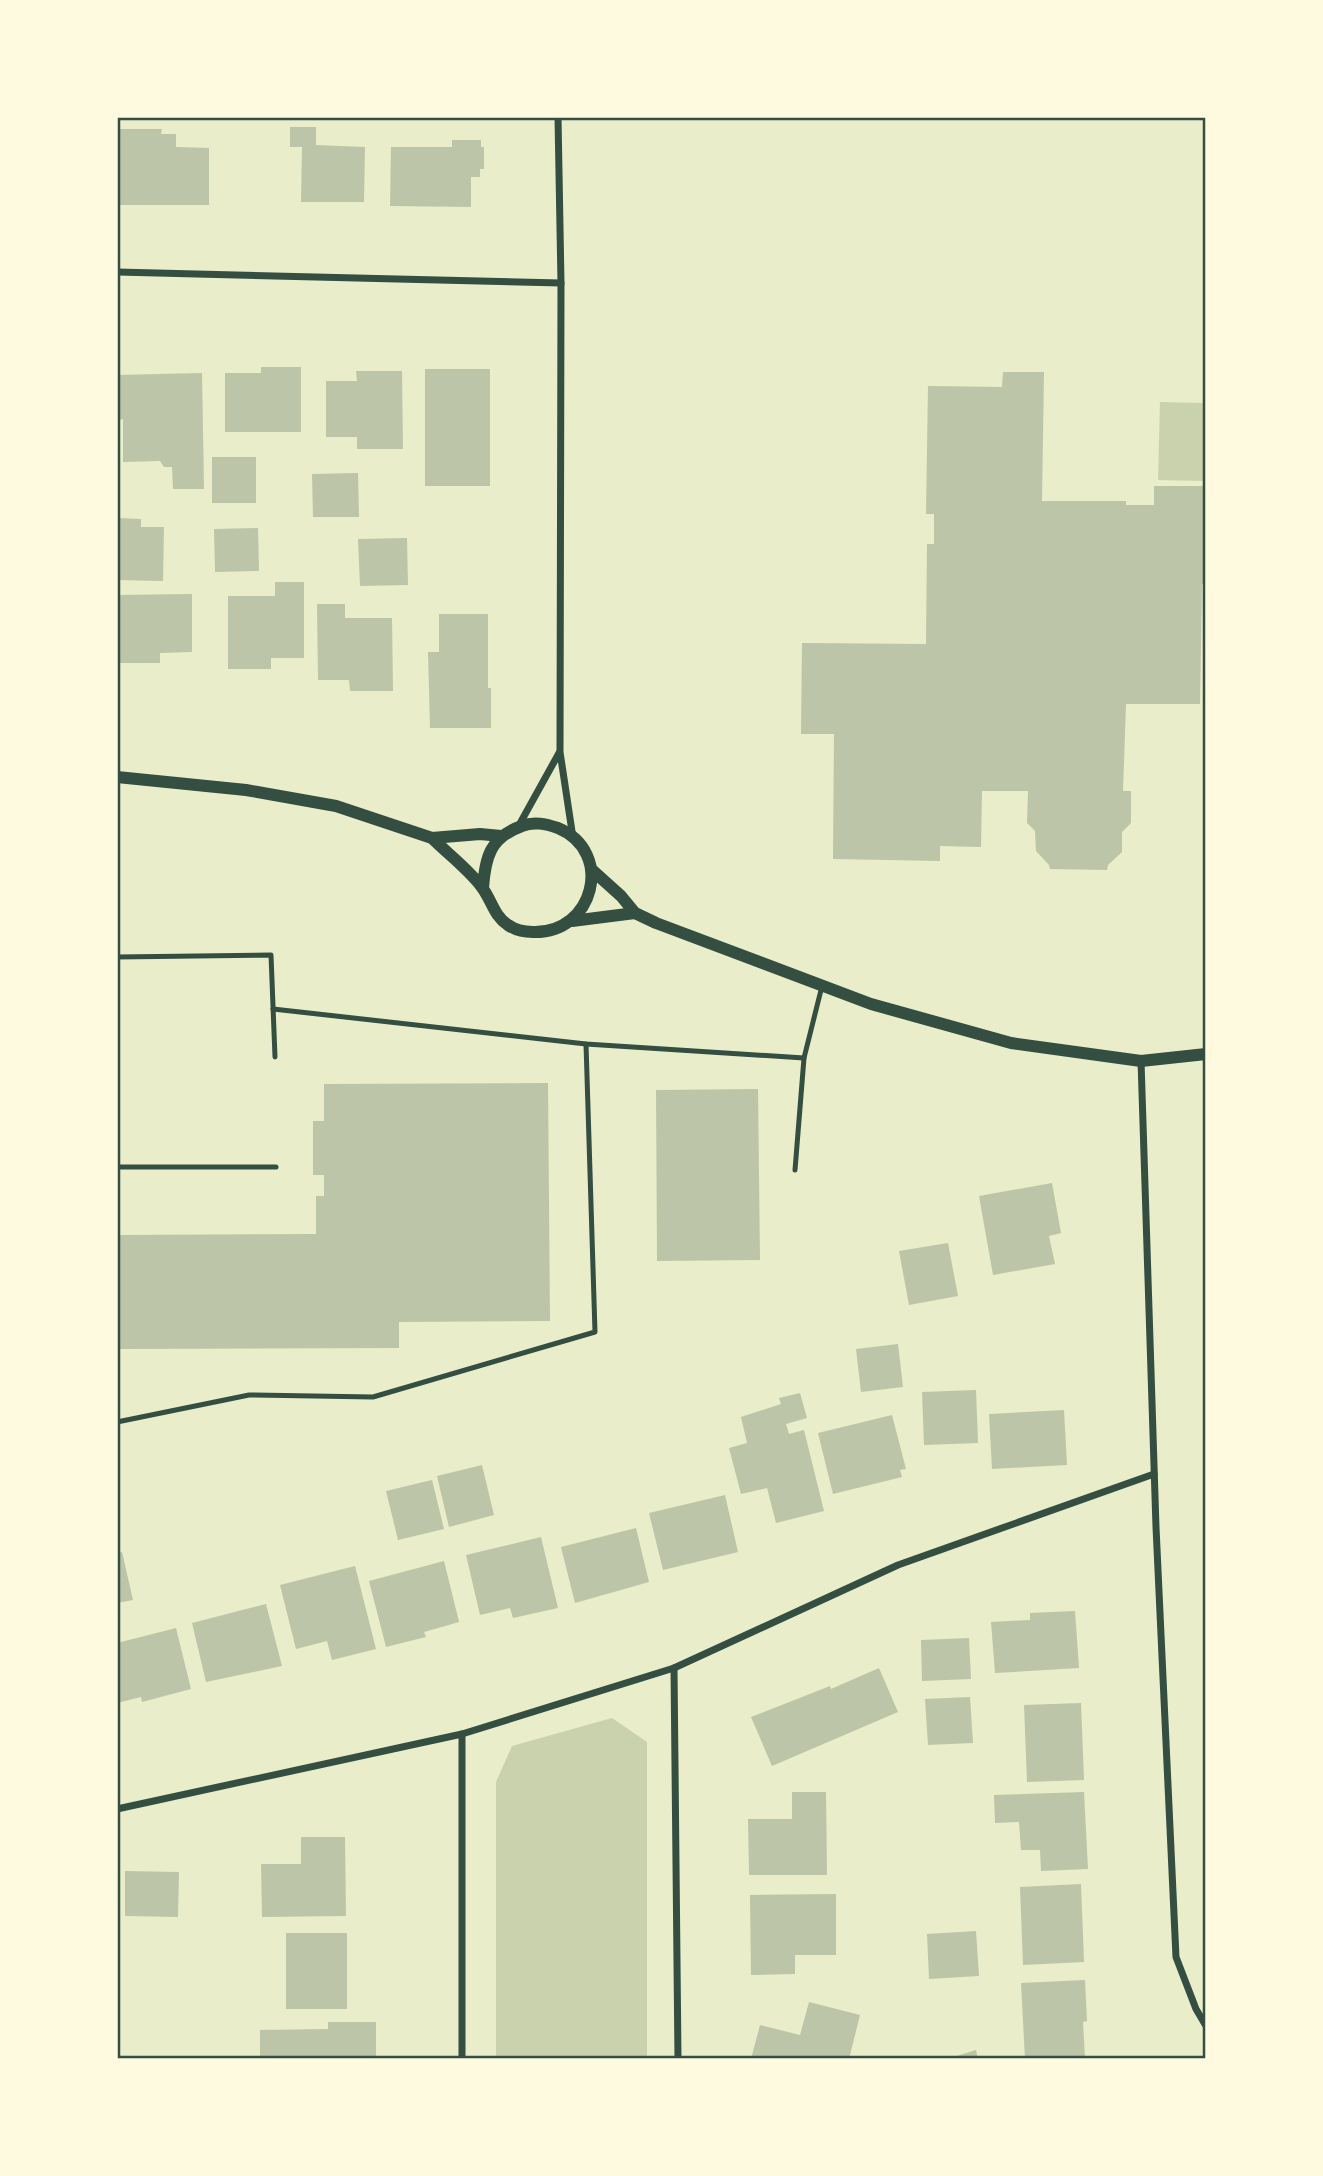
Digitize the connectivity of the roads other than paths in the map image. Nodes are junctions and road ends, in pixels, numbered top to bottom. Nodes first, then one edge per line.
1 (558, 117) edge
2 (117, 272) edge
3 (561, 283) junction
4 (560, 752) junction
5 (117, 776) edge
6 (518, 827) junction
7 (502, 836) junction
8 (432, 838) junction
9 (573, 838) junction
10 (591, 869) junction
11 (483, 888) junction
12 (635, 913) junction
13 (572, 921) junction
14 (117, 957) edge
15 (822, 986) junction
16 (273, 1009) junction
17 (586, 1044) junction
18 (1206, 1054) edge
19 (275, 1057) dead end
20 (804, 1058) junction
21 (1141, 1061) junction
22 (117, 1167) edge
23 (276, 1167) dead end
24 (795, 1170) dead end
25 (117, 1422) edge
26 (1154, 1474) junction
27 (674, 1668) junction
28 (462, 1734) junction
29 (117, 1809) edge
30 (1206, 2026) edge
31 (462, 2059) edge
32 (678, 2059) edge

1 - 3 street
2 - 3 street
3 - 4 street
4 - 6 street
4 - 9 street
5 - 8 street
6 - 7 street
6 - 9 street
7 - 8 street
7 - 11 street
8 - 11 street
9 - 10 street
10 - 12 street
10 - 13 street
11 - 13 street
12 - 13 street
12 - 15 street
14 - 16 lane
15 - 20 lane
15 - 21 street
16 - 17 lane
16 - 19 lane
17 - 20 lane
17 - 25 lane
18 - 21 street
20 - 24 lane
21 - 26 street
22 - 23 lane
26 - 27 street
26 - 30 street
27 - 28 street
27 - 32 street
28 - 29 street
28 - 31 street

